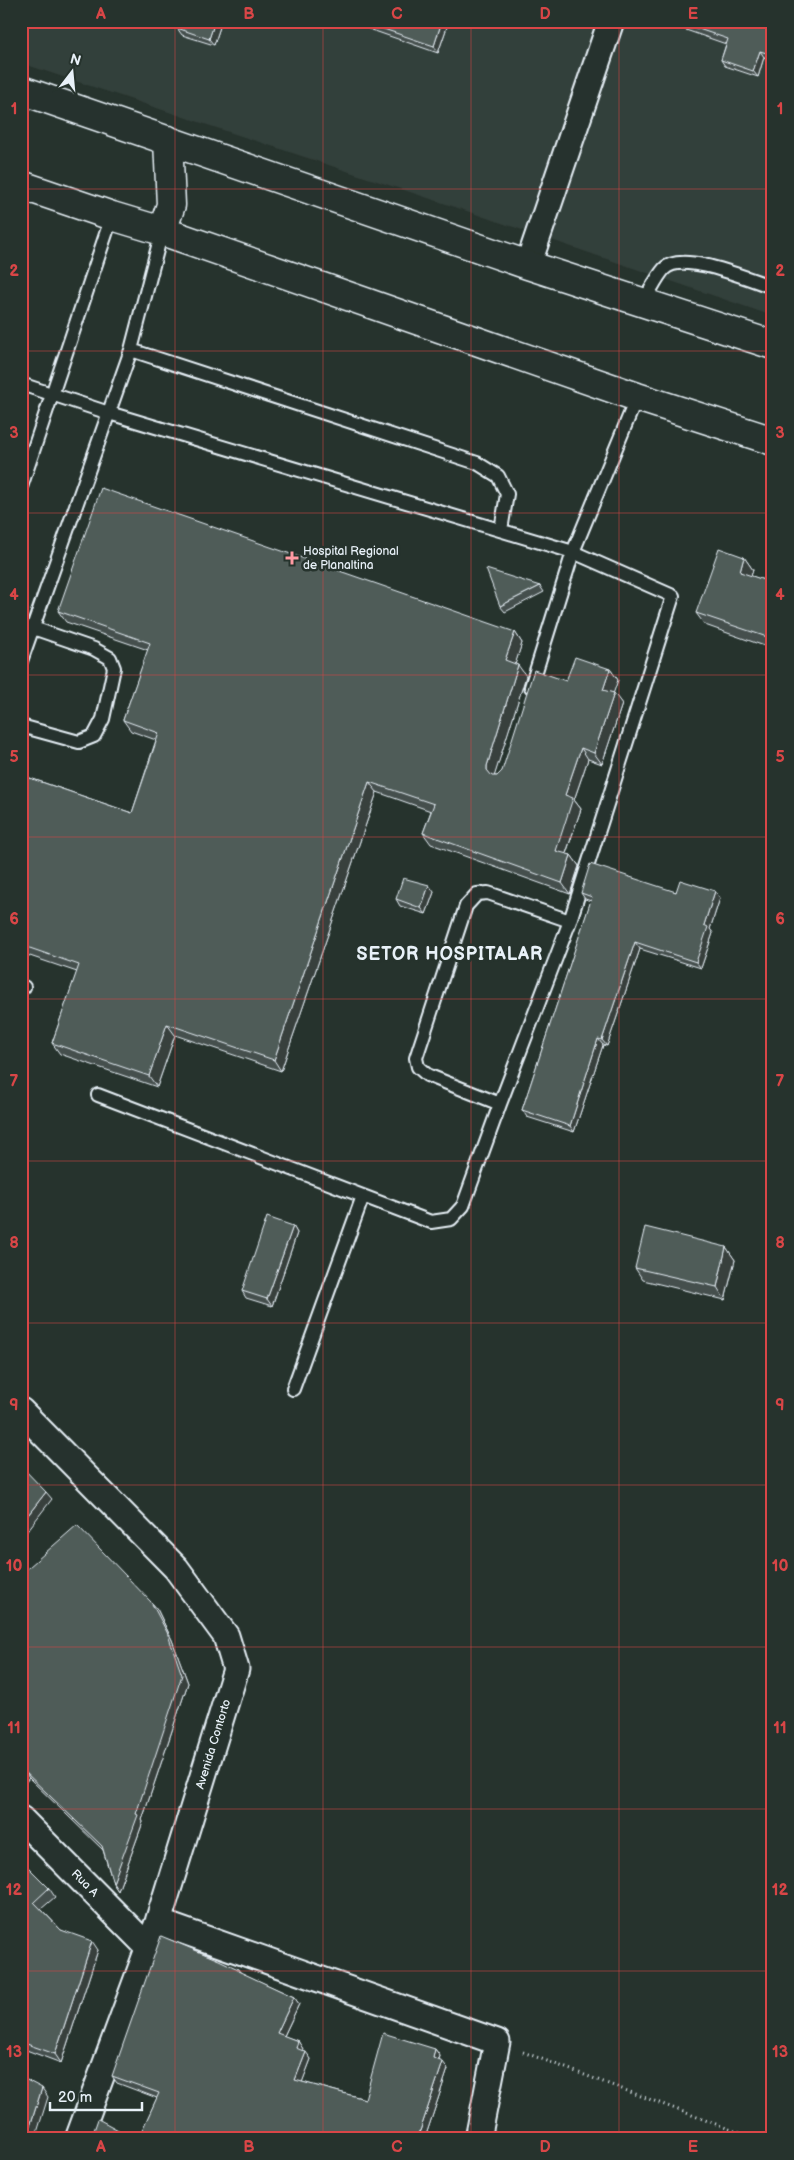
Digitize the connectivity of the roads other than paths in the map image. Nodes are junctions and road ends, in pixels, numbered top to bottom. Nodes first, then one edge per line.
1 (611, 21) edge
2 (21, 90) edge
3 (168, 140) junction
4 (21, 185) edge
5 (112, 216) junction
6 (162, 231) junction
7 (528, 265) junction
8 (773, 286) edge
9 (643, 302) junction
10 (773, 345) edge
11 (131, 350) junction
12 (21, 384) edge
13 (54, 394) junction
14 (637, 397) junction
15 (108, 413) junction
16 (773, 441) edge
17 (21, 487) edge
18 (501, 530) junction
19 (573, 552) junction
20 (33, 628) junction
21 (21, 661) edge
22 (526, 703) edge
23 (21, 726) edge
24 (570, 921) junction
25 (98, 1095) dead end
26 (500, 1104) junction
27 (363, 1196) junction
28 (293, 1389) dead end
29 (21, 1412) edge
30 (21, 1819) edge
31 (158, 1922) junction
32 (149, 1948) junction
33 (78, 2139) edge
34 (478, 2139) edge

1 - 7 street
2 - 3 main road
3 - 6 main road
3 - 7 main road
4 - 5 main road
5 - 6 main road
5 - 13 lane
6 - 11 lane
6 - 14 main road
7 - 9 main road
8 - 9 lane
9 - 10 main road
11 - 15 lane
11 - 18 lane
12 - 13 lane
13 - 15 lane
13 - 17 lane
14 - 16 main road
14 - 19 lane
15 - 18 lane
15 - 20 lane
18 - 19 lane
19 - 22 lane
19 - 24 lane
20 - 21 lane
20 - 23 lane
24 - 26 lane
24 - 26 lane
25 - 27 lane
26 - 27 lane
27 - 28 lane
29 - 31 street, Avenida Contorto
30 - 32 street, Rua A
31 - 32 street, Avenida Contorto
31 - 34 street
32 - 33 street, Avenida Contorto

